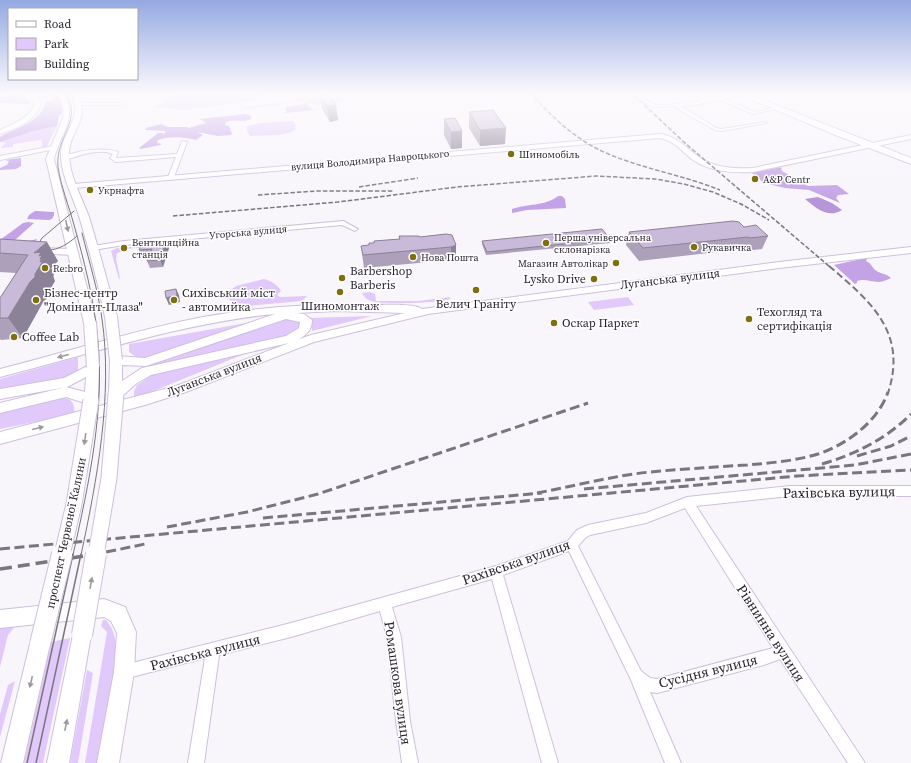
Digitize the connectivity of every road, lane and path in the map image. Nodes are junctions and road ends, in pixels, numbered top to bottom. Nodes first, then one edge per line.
1 (62, 129) edge
2 (74, 129) edge
3 (714, 129) edge
4 (731, 129) edge
5 (828, 129) edge
6 (911, 137) edge
7 (184, 142) dead end
8 (67, 146) junction
9 (870, 146) junction
10 (53, 148) junction
11 (179, 155) junction
12 (0, 158) edge
13 (65, 158) junction
14 (911, 160) edge
15 (171, 177) junction
16 (74, 186) junction
17 (58, 189) junction
18 (355, 229) dead end
19 (72, 247) junction
20 (93, 248) junction
21 (911, 250) edge
22 (27, 251) edge
23 (428, 311) junction
24 (285, 315) junction
25 (141, 336) junction
26 (289, 339) junction
27 (116, 360) junction
28 (93, 367) junction
29 (146, 367) junction
30 (4, 372) edge
31 (66, 387) junction
32 (0, 394) edge
33 (116, 394) junction
34 (91, 400) junction
35 (145, 400) junction
36 (0, 408) edge
37 (0, 438) edge
38 (911, 491) edge
39 (687, 502) junction
40 (572, 545) junction
41 (496, 572) junction
42 (385, 604) junction
43 (0, 619) edge
44 (213, 651) junction
45 (782, 651) junction
46 (124, 672) junction
47 (636, 675) junction
48 (12, 763) edge
49 (58, 763) edge
50 (108, 763) edge
51 (196, 763) edge
52 (410, 763) edge
53 (550, 763) edge
54 (673, 763) edge
55 (857, 763) edge

1 - 10 main road, проспект Червоної Калини
2 - 8 main road
3 - 4 street
5 - 9 main road
6 - 9 street, вулиця Володимира Навроцького
7 - 11 street
8 - 10 main road
8 - 13 main road
9 - 14 main road
9 - 15 street, вулиця Володимира Навроцького
10 - 12 street
10 - 17 main road, проспект Червоної Калини
11 - 13 street
11 - 15 street
13 - 16 main road
15 - 16 street, вулиця Володимира Навроцького
16 - 17 main road
16 - 20 main road
17 -> 19 main road, проспект Червоної Калини
18 - 20 street, Угорська вулиця
19 - 20 main road
19 - 22 street
19 - 28 main road, проспект Червоної Калини, bridge
20 - 27 main road, bridge
21 - 23 main road, Луганська вулиця
23 - 24 main road
23 - 25 main road, Луганська вулиця
23 - 26 main road
23 - 35 main road, Луганська вулиця
24 - 25 main road
24 - 26 main road
24 - 29 main road
25 -> 30 main road, Луганська вулиця
26 - 29 main road
26 - 35 main road
27 - 29 main road
27 - 33 main road
28 - 31 main road
28 - 34 main road, проспект Червоної Калини
29 - 33 main road
31 - 32 main road
31 - 34 main road
31 - 36 main road
49 -> 33 main road, bridge
34 -> 48 main road, проспект Червоної Калини, bridge
37 -> 35 main road, Луганська вулиця
38 - 39 street, Рахівська вулиця
39 - 40 street, Рахівська вулиця
39 - 45 street, Рівнинна вулиця
40 - 41 street, Рахівська вулиця
40 - 47 street, Сусідня вулиця
41 - 42 street, Рахівська вулиця
41 - 53 street
42 - 44 street, Рахівська вулиця
42 - 52 street, Ромашкова вулиця
43 - 46 main road
44 - 46 street, Рахівська вулиця
44 - 51 street
45 - 47 street, Сусідня вулиця
45 - 55 street, Рівнинна вулиця
46 - 50 main road
47 - 54 street, Сусідня вулиця

